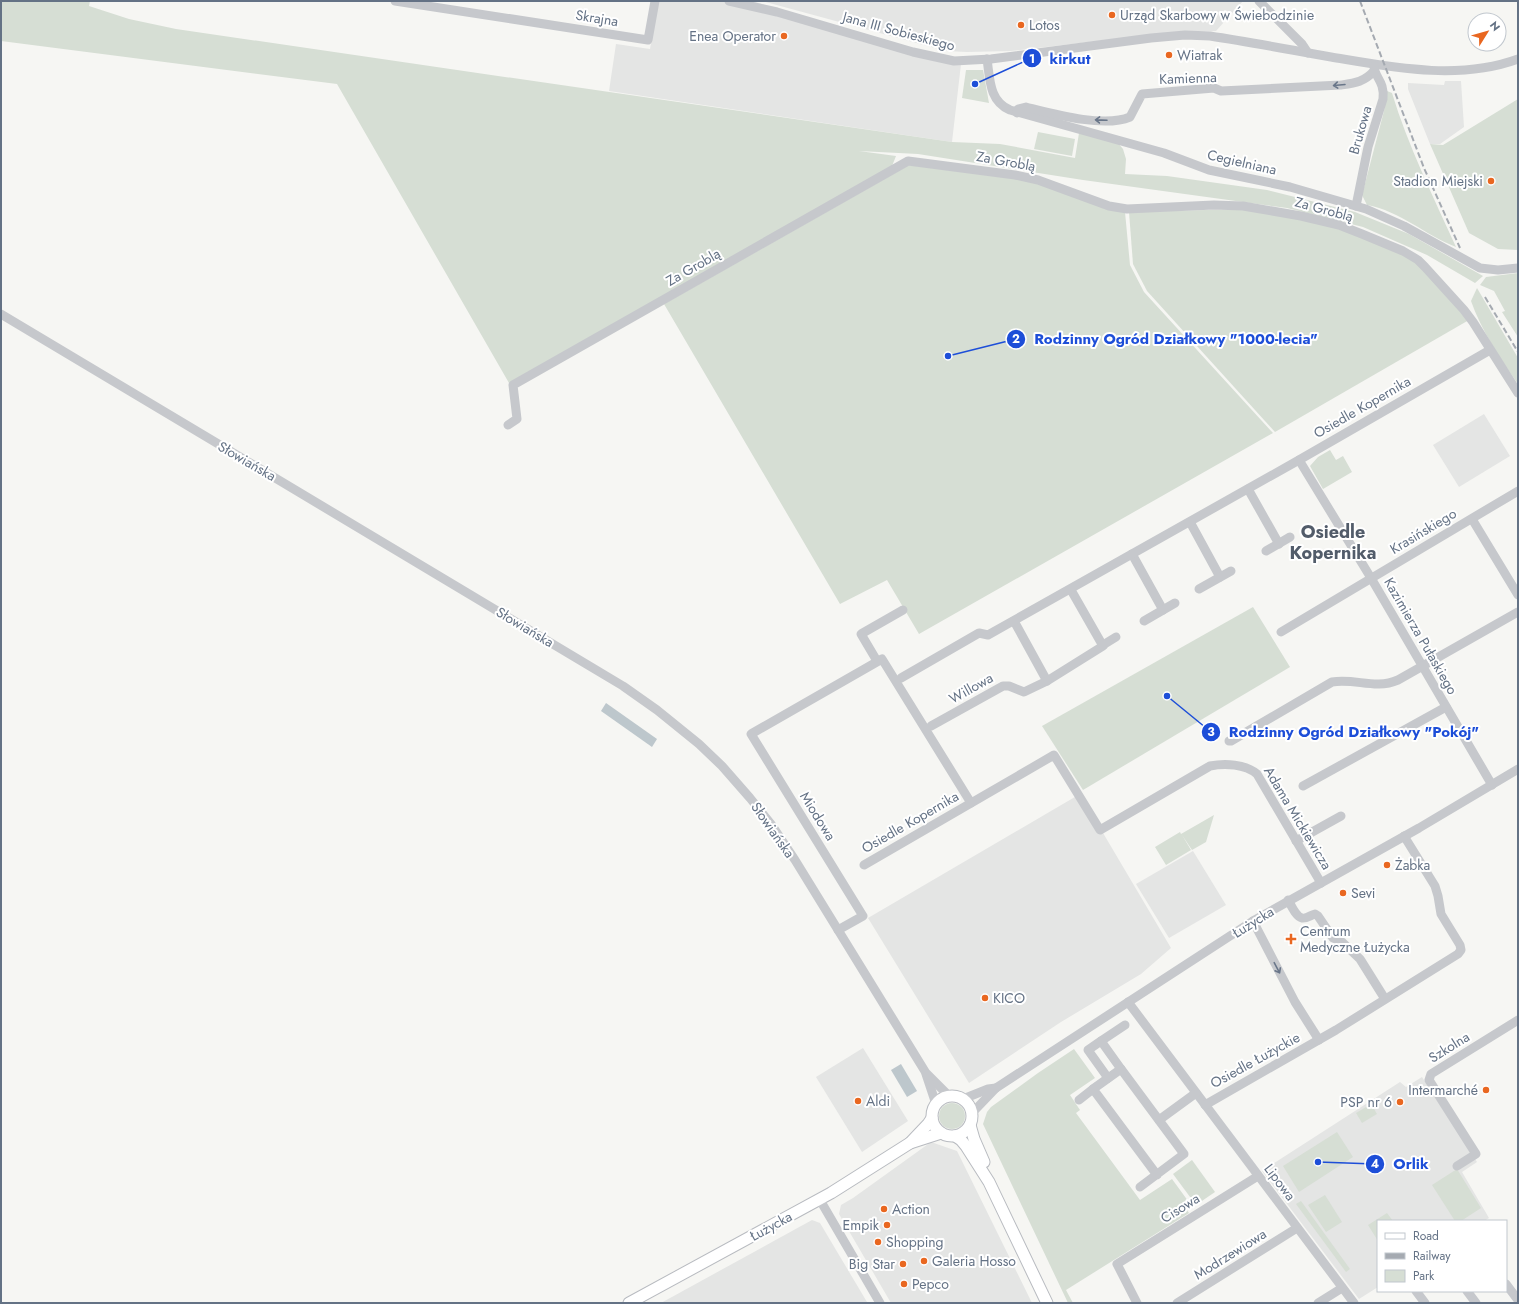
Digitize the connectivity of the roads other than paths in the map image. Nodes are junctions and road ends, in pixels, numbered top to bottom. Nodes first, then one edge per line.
1 (395, 1) edge
2 (655, 1) edge
3 (729, 1) edge
4 (1259, 1) edge
5 (432, 4) edge
6 (1308, 53) junction
7 (987, 59) junction
8 (1518, 59) edge
9 (1374, 67) junction
10 (1017, 113) junction
11 (1356, 206) junction
12 (1518, 268) edge
13 (1, 314) edge
14 (1490, 350) junction
15 (1518, 393) edge
16 (508, 425) dead end
17 (1299, 460) junction
18 (1248, 489) junction
19 (1518, 491) edge
20 (1472, 519) junction
21 (1190, 522) junction
22 (1290, 537) dead end
23 (1279, 544) junction
24 (1266, 551) dead end
25 (1132, 554) junction
26 (1231, 571) dead end
27 (1220, 577) junction
28 (1371, 578) junction
29 (1199, 589) dead end
30 (1071, 590) junction
31 (1518, 596) edge
32 (1175, 603) dead end
33 (903, 610) dead end
34 (1163, 610) junction
35 (1518, 612) edge
36 (1014, 621) junction
37 (1144, 621) dead end
38 (1281, 632) dead end
39 (1116, 637) dead end
40 (1103, 645) junction
41 (877, 661) junction
42 (1422, 667) junction
43 (901, 678) dead end
44 (1047, 680) junction
45 (1446, 707) junction
46 (931, 726) dead end
47 (1228, 741) dead end
48 (1518, 769) edge
49 (1492, 785) junction
50 (1303, 786) dead end
51 (971, 803) junction
52 (1341, 816) dead end
53 (1100, 830) joint
54 (1404, 836) junction
55 (1296, 841) junction
56 (864, 865) dead end
57 (1321, 883) junction
58 (1288, 900) junction
59 (1253, 921) junction
60 (838, 930) junction
61 (1385, 999) junction
62 (1128, 1002) junction
63 (1518, 1020) edge
64 (1125, 1024) dead end
65 (1319, 1040) junction
66 (1101, 1041) junction
67 (1121, 1068) junction
68 (926, 1073) junction
69 (1108, 1078) junction
70 (996, 1088) junction
71 (1093, 1089) junction
72 (1196, 1093) junction
73 (949, 1096) junction
74 (963, 1099) junction
75 (1079, 1100) dead end
76 (936, 1104) junction
77 (1205, 1105) junction
78 (972, 1113) junction
79 (932, 1118) junction
80 (1159, 1120) junction
81 (970, 1126) junction
82 (941, 1133) junction
83 (955, 1136) junction
84 (910, 1143) junction
85 (1457, 1166) dead end
86 (1157, 1175) junction
87 (1258, 1176) junction
88 (989, 1182) junction
89 (1140, 1187) dead end
90 (820, 1200) junction
91 (1298, 1228) junction
92 (1507, 1285) edge
93 (1342, 1288) junction
94 (1417, 1292) edge
95 (1468, 1292) edge
96 (1518, 1300) edge
97 (629, 1303) edge
98 (880, 1303) edge
99 (1047, 1303) edge
100 (1137, 1303) edge
101 (1178, 1303) edge
102 (1318, 1303) edge
103 (1354, 1303) edge
104 (1425, 1303) edge
105 (1476, 1303) edge

1 - 5 street, Skrajna
2 - 5 street, Skrajna
3 - 7 street, Jana III Sobieskiego
4 - 6 street
6 - 7 street, Jana III Sobieskiego
6 - 9 street, Jana III Sobieskiego
7 - 10 street, Cegielniana
8 - 9 street, Jana III Sobieskiego
9 -> 10 street, Kamienna
9 - 11 street, Brukowa
10 - 11 street, Cegielniana
11 - 12 street, Cegielniana
13 - 60 street, Słowiańska
14 - 15 street, Za Groblą
14 - 16 street, Za Groblą
14 - 17 street, Osiedle Kopernika
17 - 18 street, Osiedle Kopernika
17 - 28 street, Kazimierza Pułaskiego
18 - 21 street, Osiedle Kopernika
18 - 23 street
19 - 20 street, Krasińskiego
20 - 28 street, Krasińskiego
20 - 31 street
21 - 25 street, Osiedle Kopernika
21 - 27 street
22 - 23 street
23 - 24 street
25 - 30 street, Osiedle Kopernika
25 - 34 street
26 - 27 street
27 - 29 street
28 - 38 street, Krasińskiego
28 - 42 street, Kazimierza Pułaskiego
30 - 36 street, Osiedle Kopernika
30 - 40 street
32 - 34 street
33 - 41 street
34 - 37 street
35 - 42 street
36 - 43 street, Osiedle Kopernika
36 - 44 street
39 - 40 street
40 - 44 street
41 - 51 street, Osiedle Kopernika
41 - 60 street, Miodowa
42 - 45 street, Kazimierza Pułaskiego
42 - 47 street
44 - 46 street, Willowa
45 - 49 street, Kazimierza Pułaskiego
45 - 50 street
48 - 49 street, Łużycka
49 - 54 street, Łużycka
51 - 53 street, Osiedle Kopernika
51 - 56 street, Osiedle Kopernika
52 - 55 street
53 - 55 street, Adama Mickiewicza
54 - 57 street, Łużycka
54 - 61 street, Osiedle Łużyckie
55 - 57 street, Adama Mickiewicza
57 - 58 street, Łużycka
58 - 59 street, Łużycka
58 - 61 street
59 - 62 street, Łużycka
59 -> 65 street, Osiedle Łużyckie
60 - 68 street, Słowiańska
61 - 65 street, Osiedle Łużyckie
62 - 70 street, Łużycka
62 - 72 street, Lipowa
63 - 85 street, Szkolna
64 - 66 street
65 - 77 street, Osiedle Łużyckie
66 - 67 street
66 - 69 street
67 - 69 street
67 - 80 street
68 - 73 street, Słowiańska
68 - 76 street, Słowiańska
69 - 71 street
70 - 74 street, Łużycka
70 - 78 street, Łużycka
71 - 75 street
71 - 86 street
72 - 77 street, Lipowa
72 - 80 street
73 - 74 main road
73 - 76 main road
74 - 78 main road
76 - 79 main road
77 - 87 street, Lipowa
78 - 81 main road
79 - 82 main road
79 - 84 main road, Łużycka
80 - 86 street
81 - 83 main road
81 - 88 main road
82 - 83 main road
82 - 84 main road, Łużycka
83 - 88 main road
84 - 90 main road, Łużycka
86 - 89 street
87 - 91 street, Lipowa
87 - 100 street, Cisowa
88 - 99 main road
90 - 97 main road, Łużycka
90 - 98 street
91 - 93 street, Lipowa
91 - 101 street, Modrzewiowa
92 - 96 street
93 - 102 street
93 - 103 street, Lipowa
94 - 104 street
95 - 105 street

